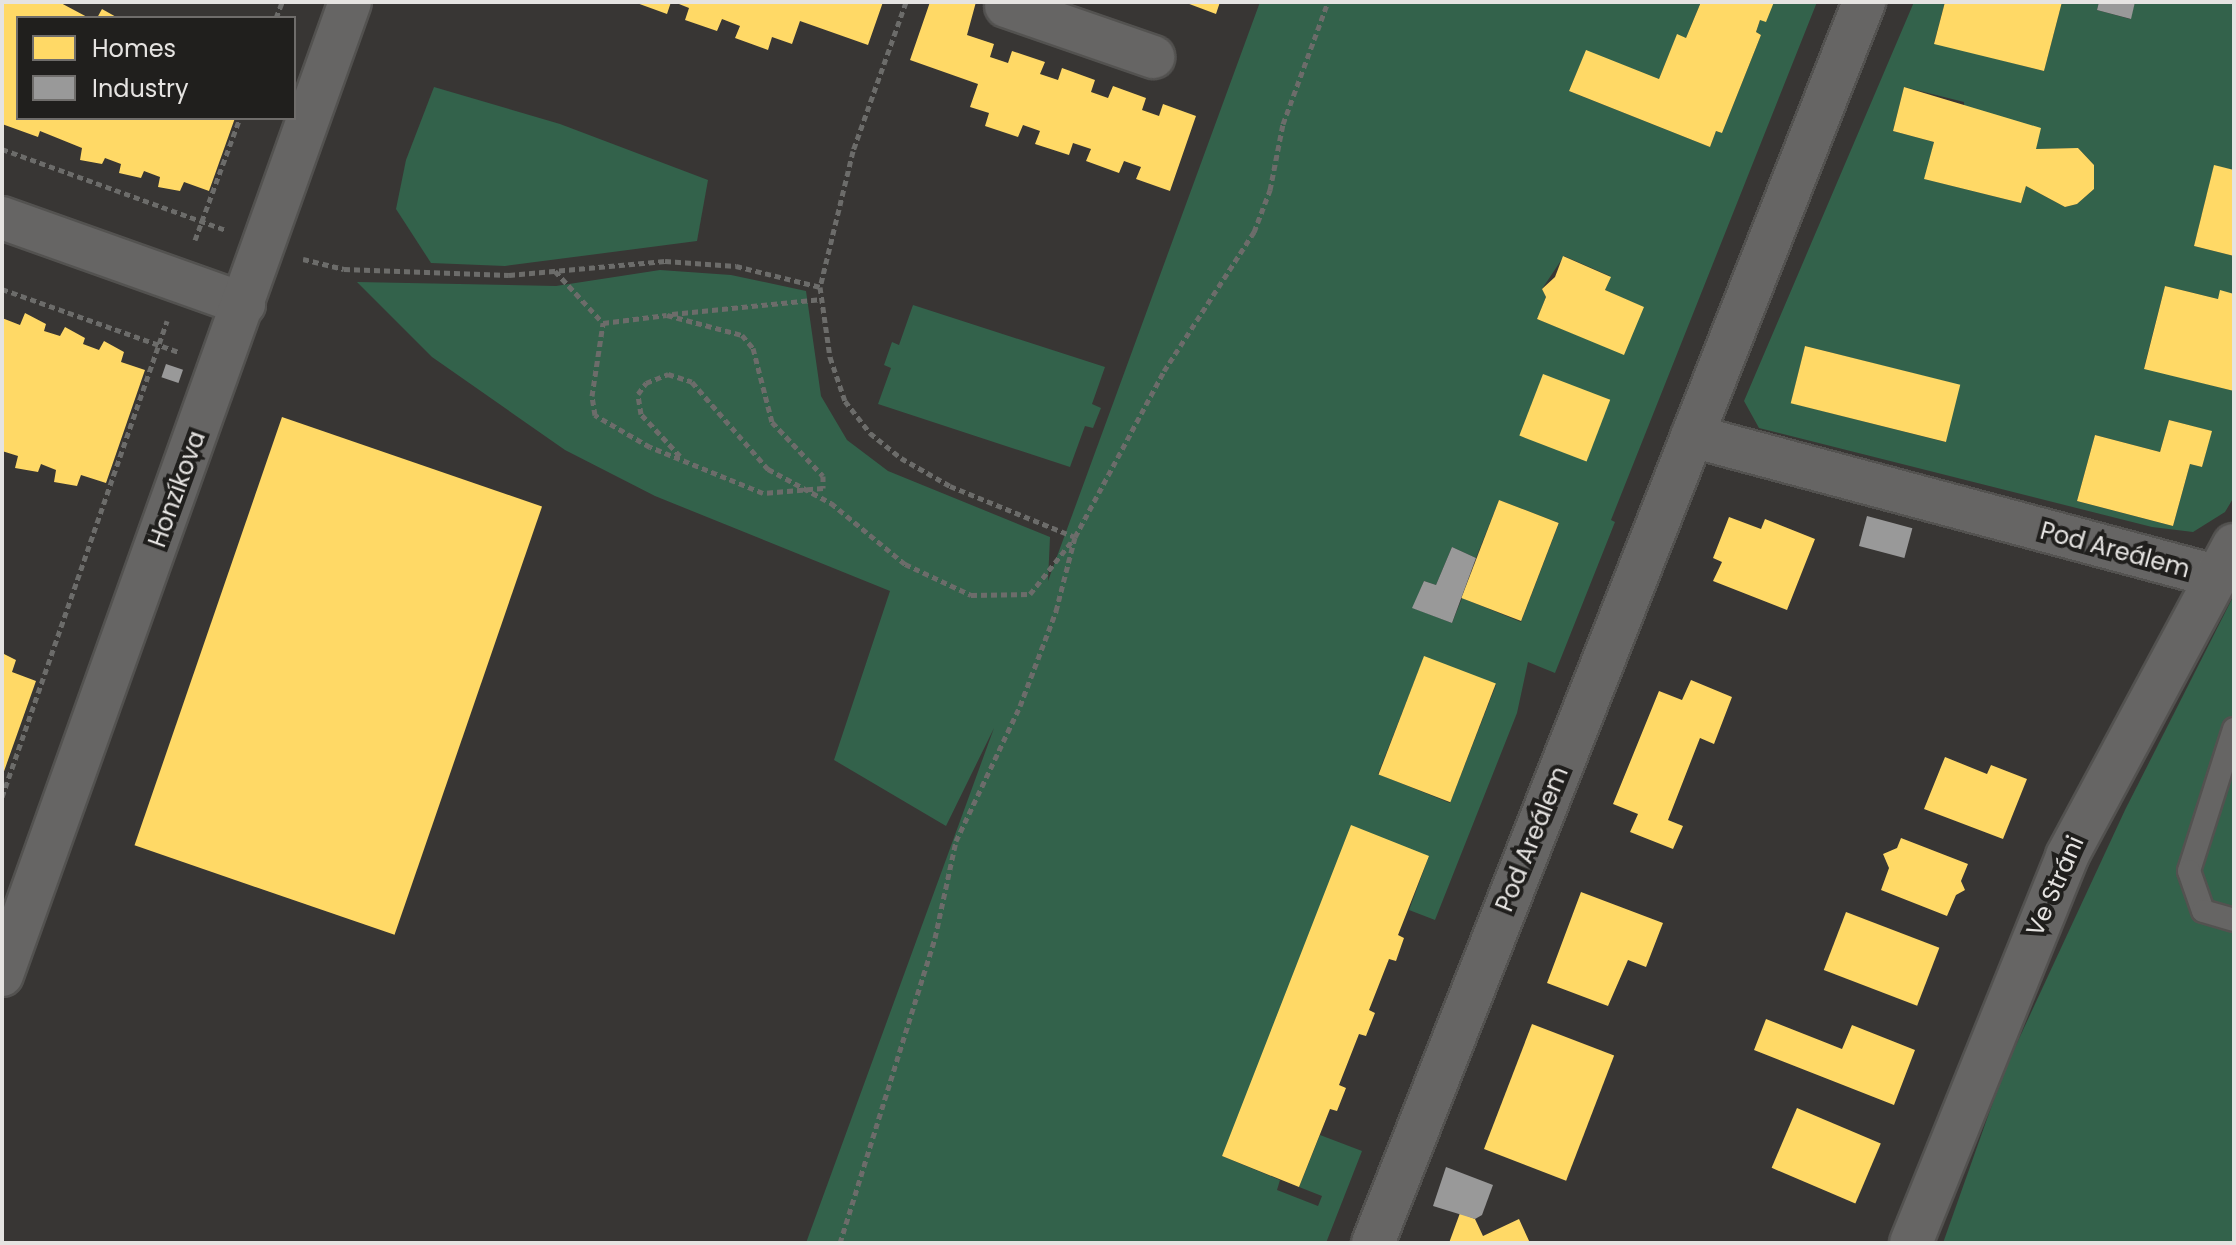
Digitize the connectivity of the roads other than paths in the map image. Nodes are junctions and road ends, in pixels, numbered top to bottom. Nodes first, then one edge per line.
1 (350, 2) edge
2 (1864, 2) edge
3 (1006, 6) dead end
4 (1076, 15) edge
5 (1153, 57) dead end
6 (2, 218) edge
7 (244, 304) junction
8 (1692, 436) junction
9 (2224, 561) edge
10 (2234, 729) edge
11 (2234, 920) edge
12 (2, 975) edge
13 (1373, 1243) edge
14 (1911, 1243) edge

1 - 7 street, Honzíkova
2 - 8 street, Pod Areálem
3 - 4 street
4 - 5 street
6 - 7 street
7 - 12 street, Honzíkova
8 - 9 street, Pod Areálem
8 - 13 street, Pod Areálem
9 - 14 street, Ve Stráni
10 - 11 lane

